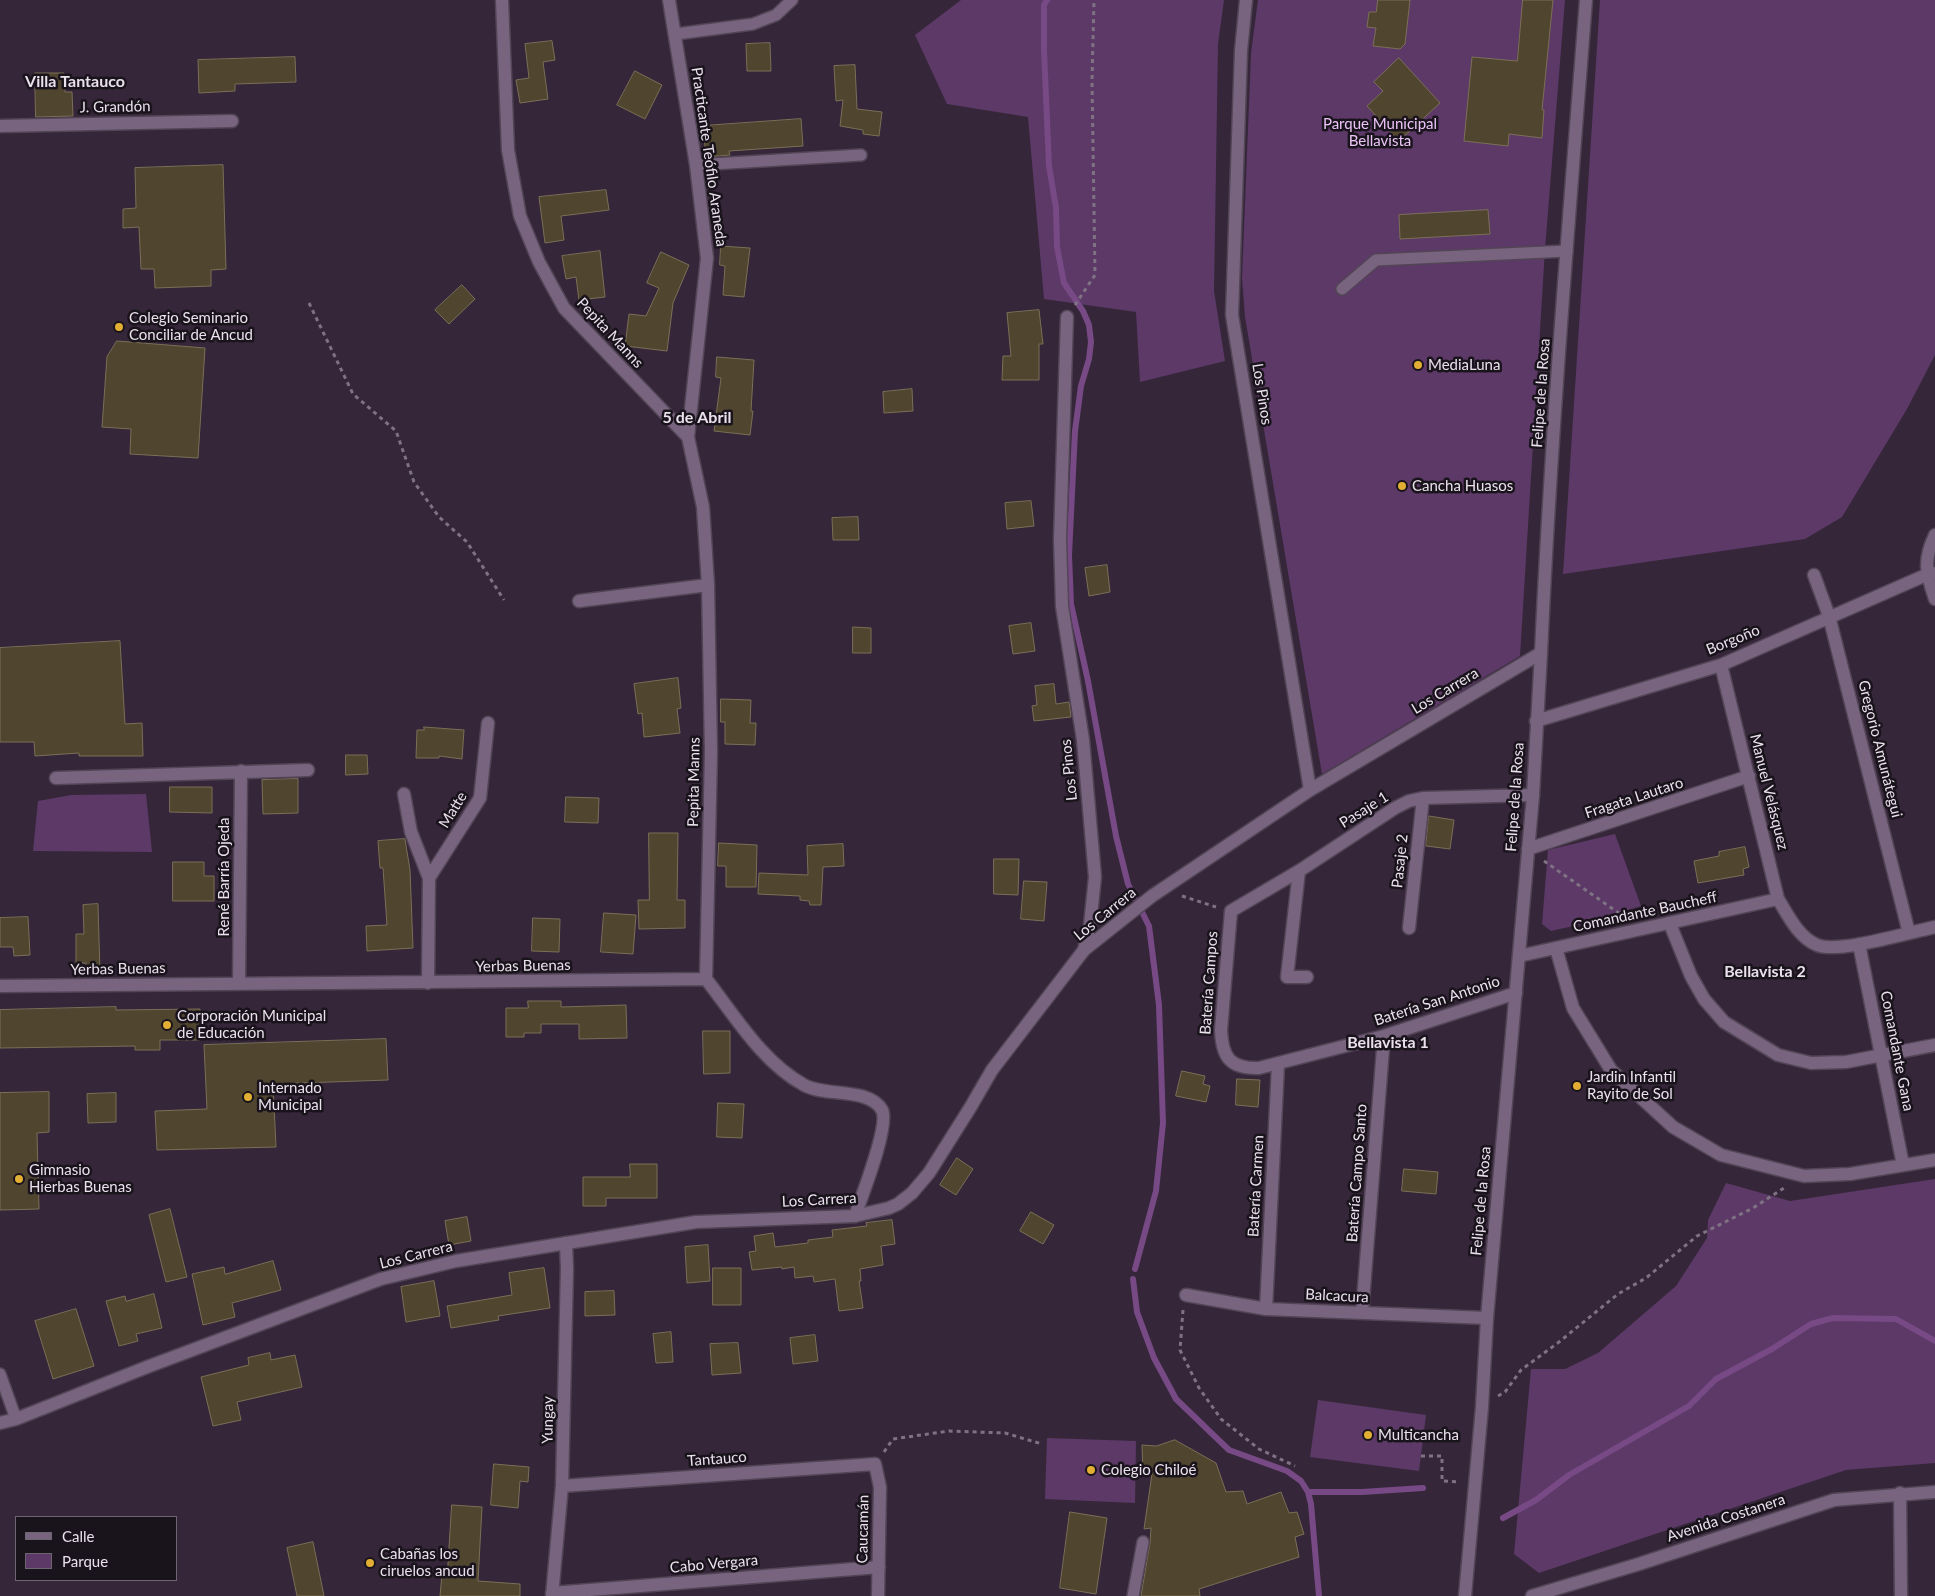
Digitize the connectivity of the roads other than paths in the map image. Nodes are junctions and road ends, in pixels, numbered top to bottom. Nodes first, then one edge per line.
1 (502, 0) edge
2 (669, 0) edge
3 (792, 0) edge
4 (1246, 0) edge
5 (1586, 0) edge
6 (676, 34) junction
7 (232, 121) dead end
8 (0, 126) edge
9 (861, 155) dead end
10 (696, 165) junction
11 (1567, 251) junction
12 (1342, 289) dead end
13 (1067, 317) dead end
14 (688, 438) junction
15 (1935, 534) edge
16 (1814, 574) dead end
17 (1931, 574) edge
18 (708, 585) junction
19 (1935, 599) edge
20 (579, 601) dead end
21 (1830, 616) junction
22 (1541, 653) junction
23 (1721, 664) junction
24 (1536, 721) junction
25 (488, 723) dead end
26 (308, 770) dead end
27 (241, 771) junction
28 (1749, 776) junction
29 (56, 778) dead end
30 (1310, 790) junction
31 (404, 794) dead end
32 (1533, 795) junction
33 (1423, 798) junction
34 (1528, 849) junction
35 (1299, 871) junction
36 (429, 878) junction
37 (1778, 899) junction
38 (1231, 911) joint
39 (1670, 924) junction
40 (1935, 927) edge
41 (1409, 928) dead end
42 (1909, 933) junction
43 (1859, 944) junction
44 (1556, 948) junction
45 (1084, 950) junction
46 (1519, 956) junction
47 (1307, 977) dead end
48 (706, 979) junction
49 (239, 983) junction
50 (428, 984) junction
51 (0, 986) edge
52 (1516, 993) junction
53 (1384, 1036) junction
54 (1935, 1045) edge
55 (1225, 1056) joint
56 (1881, 1056) junction
57 (1278, 1064) junction
58 (1935, 1160) edge
59 (1903, 1165) junction
60 (855, 1216) junction
61 (566, 1243) junction
62 (1186, 1294) road end
63 (1266, 1308) junction
64 (1362, 1313) junction
65 (1487, 1318) junction
66 (0, 1374) edge
67 (16, 1419) junction
68 (0, 1423) edge
69 (875, 1464) joint
70 (562, 1486) junction
71 (1935, 1492) edge
72 (1900, 1494) junction
73 (1143, 1542) dead end
74 (879, 1567) junction
75 (552, 1595) edge
76 (878, 1596) edge
77 (1133, 1596) edge
78 (1465, 1596) edge
79 (1532, 1596) edge
80 (1901, 1596) edge

1 - 14 street, Pepita Manns
2 - 6 street, Practicante Teófilo Araneda
3 - 6 lane
4 - 30 street, Los Pinos
5 - 11 street, Felipe de la Rosa
6 - 10 street, Practicante Teófilo Araneda
7 - 8 street, J. Grandón
9 - 10 lane
10 - 14 street, Practicante Teófilo Araneda
11 - 12 lane
11 - 22 street, Felipe de la Rosa
13 - 45 street, Los Pinos
14 - 18 street, Pepita Manns
15 - 17 street
16 - 21 street, Gregorio Amunátegui
17 - 19 street
17 - 21 street, Borgoño
18 - 20 street
18 - 48 street, Pepita Manns
21 - 23 street, Borgoño
21 - 42 street, Gregorio Amunátegui
22 - 24 street, Felipe de la Rosa
22 - 30 street, Los Carrera
23 - 24 street, Borgoño
23 - 28 street, Manuel Velásquez
24 - 32 street, Felipe de la Rosa
25 - 36 street, Matte
26 - 27 street
27 - 29 street
27 - 49 street, René Barría Ojeda
28 - 34 street, Fragata Lautaro
28 - 37 street, Manuel Velásquez
30 - 45 street, Los Carrera
31 - 36 street
32 - 33 street, Pasaje 1
32 - 34 street, Felipe de la Rosa
33 - 35 street, Pasaje 1
33 - 41 street, Pasaje 2
34 - 46 street, Felipe de la Rosa
35 - 38 street, Pasaje 1
35 - 47 street
36 - 50 street
37 - 39 street, Comandante Baucheff
37 - 43 street, Manuel Velásquez
38 - 55 street, Batería Campos
39 - 44 street, Comandante Baucheff
39 - 56 street
40 - 42 street, Manuel Velásquez
42 - 43 street, Manuel Velásquez
43 - 56 street, Comandante Gana
44 - 46 street, Comandante Baucheff
44 - 59 street
45 - 60 street, Los Carrera
46 - 52 street, Felipe de la Rosa
48 - 50 street, Yerbas Buenas
48 - 60 street
49 - 50 street, Yerbas Buenas
49 - 51 street, Yerbas Buenas
52 - 53 street, Batería San Antonio
52 - 65 street, Felipe de la Rosa
53 - 57 street, Batería San Antonio
53 - 64 street, Batería Campo Santo
54 - 56 street
55 - 57 street, Batería San Antonio
56 - 59 street, Comandante Gana
57 - 63 street, Batería Carmen
58 - 59 street
60 - 61 street, Los Carrera
61 - 67 street, Los Carrera
61 - 70 street, Yungay
62 - 63 street, Balcacura
63 - 64 street, Balcacura
64 - 65 street, Balcacura
65 - 78 street, Felipe de la Rosa
66 - 67 lane
67 - 68 street, Los Carrera
69 - 70 street, Tantauco
69 - 74 street, Caucamán
70 - 75 street, Yungay
71 - 72 street, Avenida Costanera
72 - 79 street, Avenida Costanera
72 - 80 street
73 - 77 lane
74 - 75 street, Cabo Vergara
74 - 76 street, Caucamán

